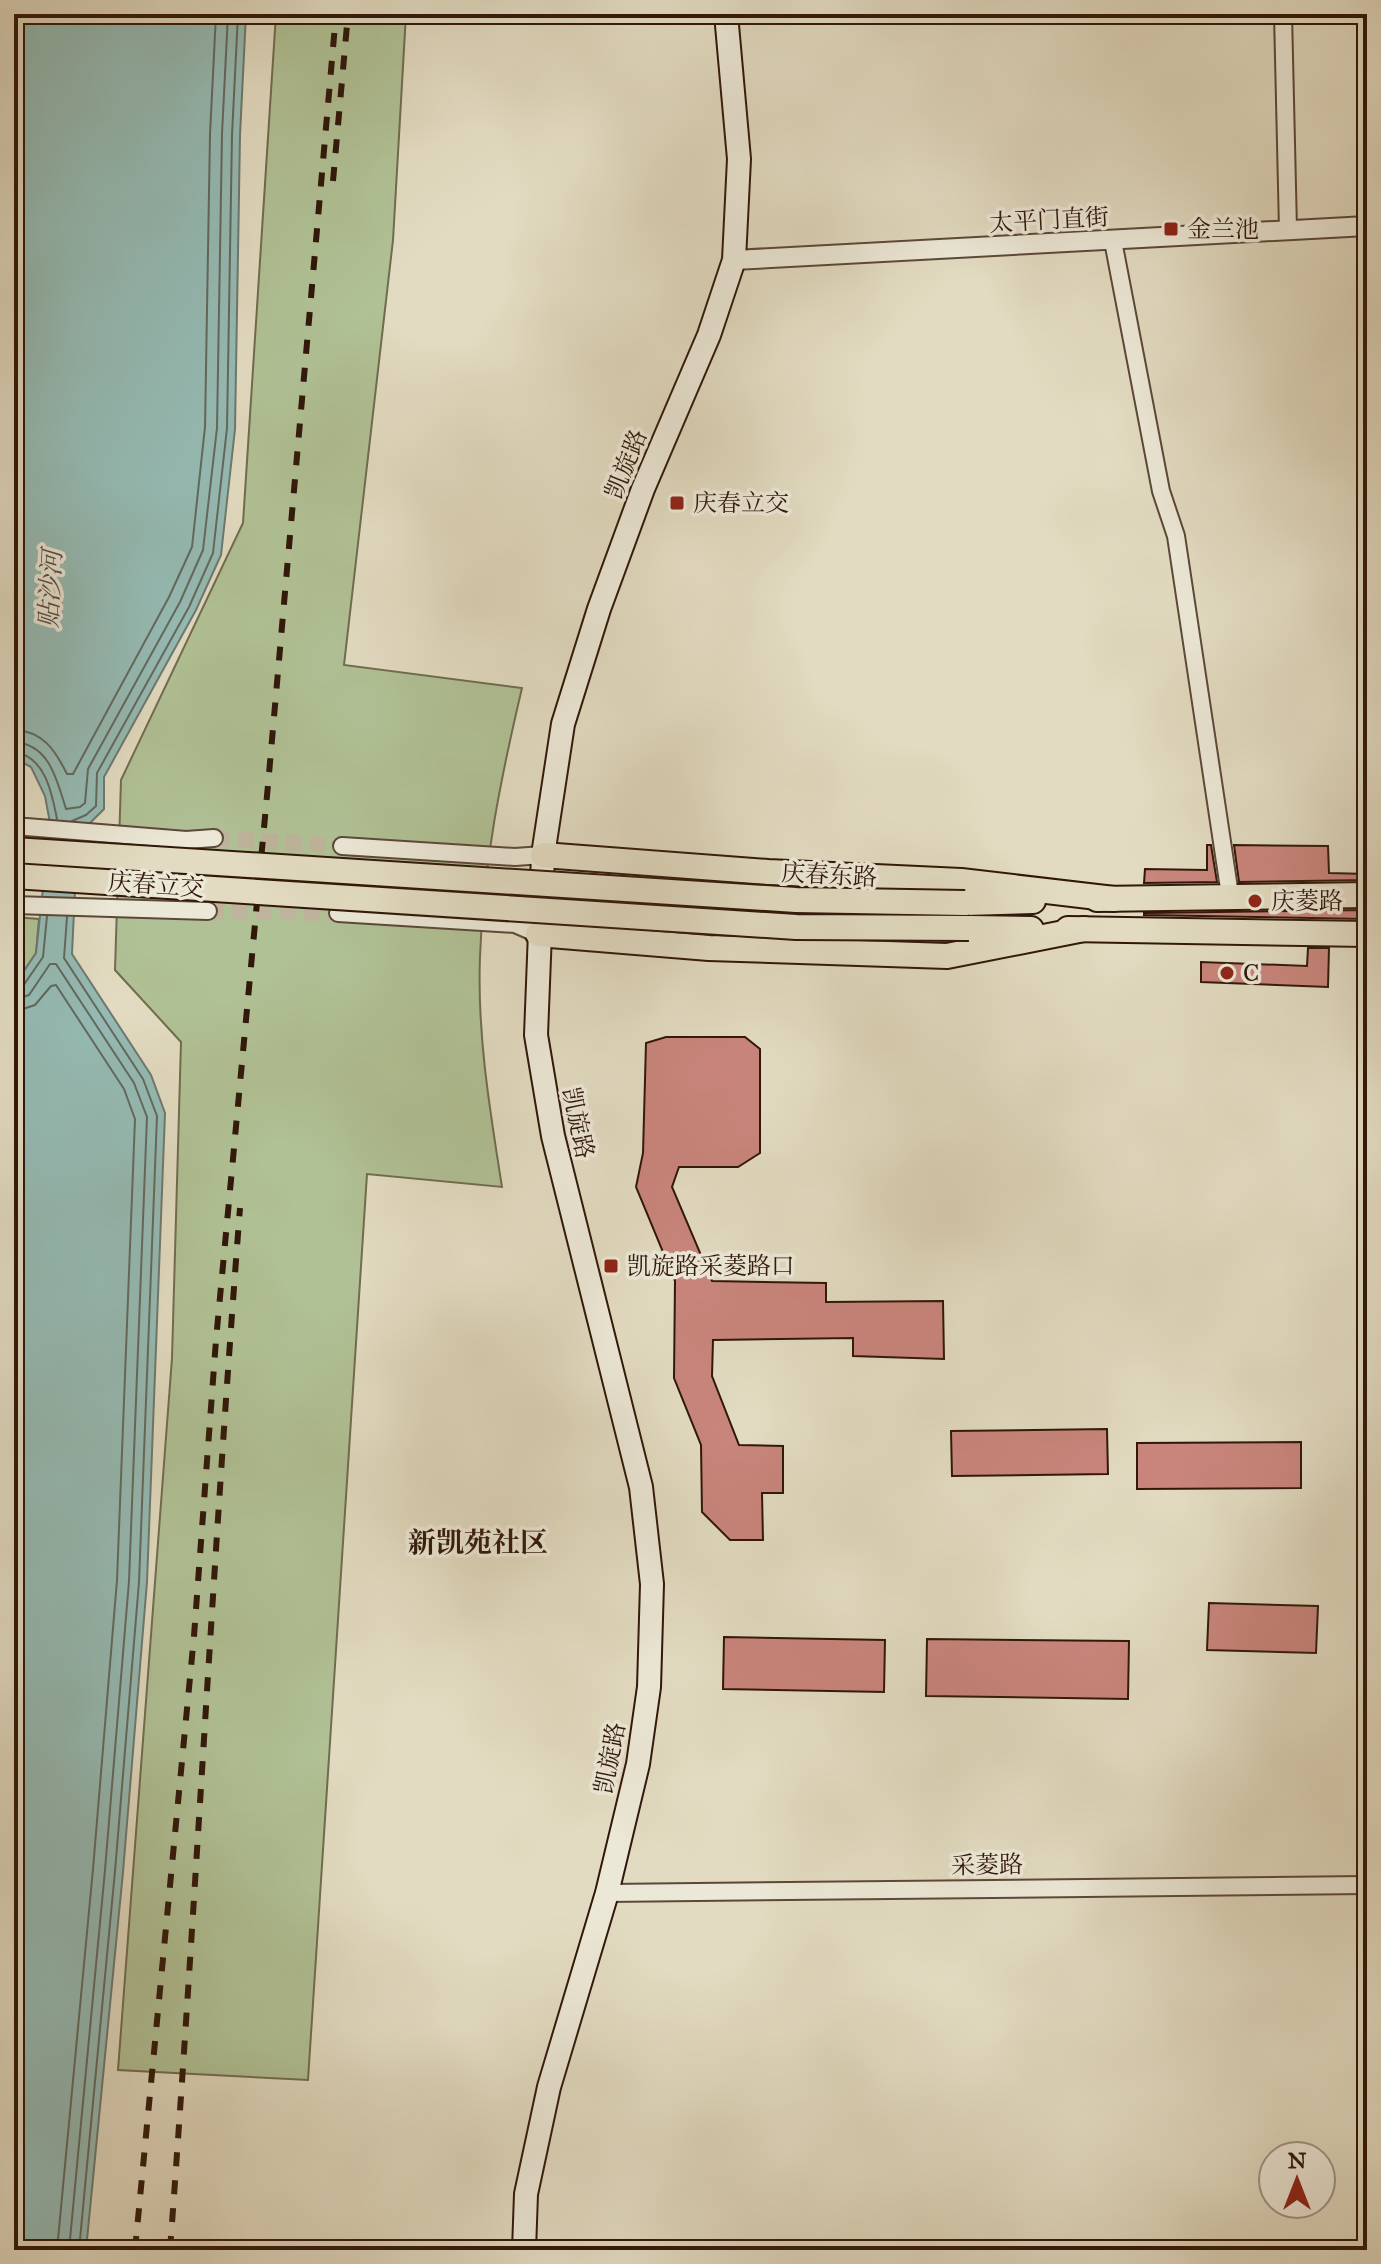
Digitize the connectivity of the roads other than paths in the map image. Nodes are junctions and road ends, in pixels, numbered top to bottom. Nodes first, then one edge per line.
1 (726, 14) edge
2 (1283, 14) edge
3 (1367, 226) edge
4 (1288, 230) junction
5 (1113, 241) junction
6 (734, 260) junction
7 (14, 826) edge
8 (214, 838) tunnel mouth
9 (342, 846) tunnel mouth
10 (14, 850) edge
11 (543, 855) junction
12 (14, 876) edge
13 (1230, 895) junction
14 (1367, 895) edge
15 (1114, 899) junction
16 (965, 903) joint
17 (14, 905) edge
18 (208, 911) tunnel mouth
19 (338, 913) tunnel mouth
20 (1084, 929) junction
21 (538, 934) junction
22 (1367, 934) edge
23 (1367, 1885) edge
24 (607, 1893) junction
25 (524, 2250) edge

1 - 6 main road, 凯旋路
2 - 4 street
3 - 4 street, 太平门直街
4 - 5 street, 太平门直街
5 - 6 street, 太平门直街
5 - 13 street
6 - 11 main road, 凯旋路
7 - 8 street
9 - 11 street
10 - 16 main road, 庆春立交, bridge
11 - 15 main road, 庆春东路
11 - 21 main road, 凯旋路
12 - 20 main road, 庆春立交, bridge
13 - 14 main road, 庆春东路
13 - 15 main road, 庆春东路
15 - 16 main road, 庆春东路
17 - 18 street
19 - 21 street
20 - 21 main road
20 - 22 main road
21 - 24 main road, 凯旋路
23 - 24 street, 采菱路
24 - 25 main road, 凯旋路

